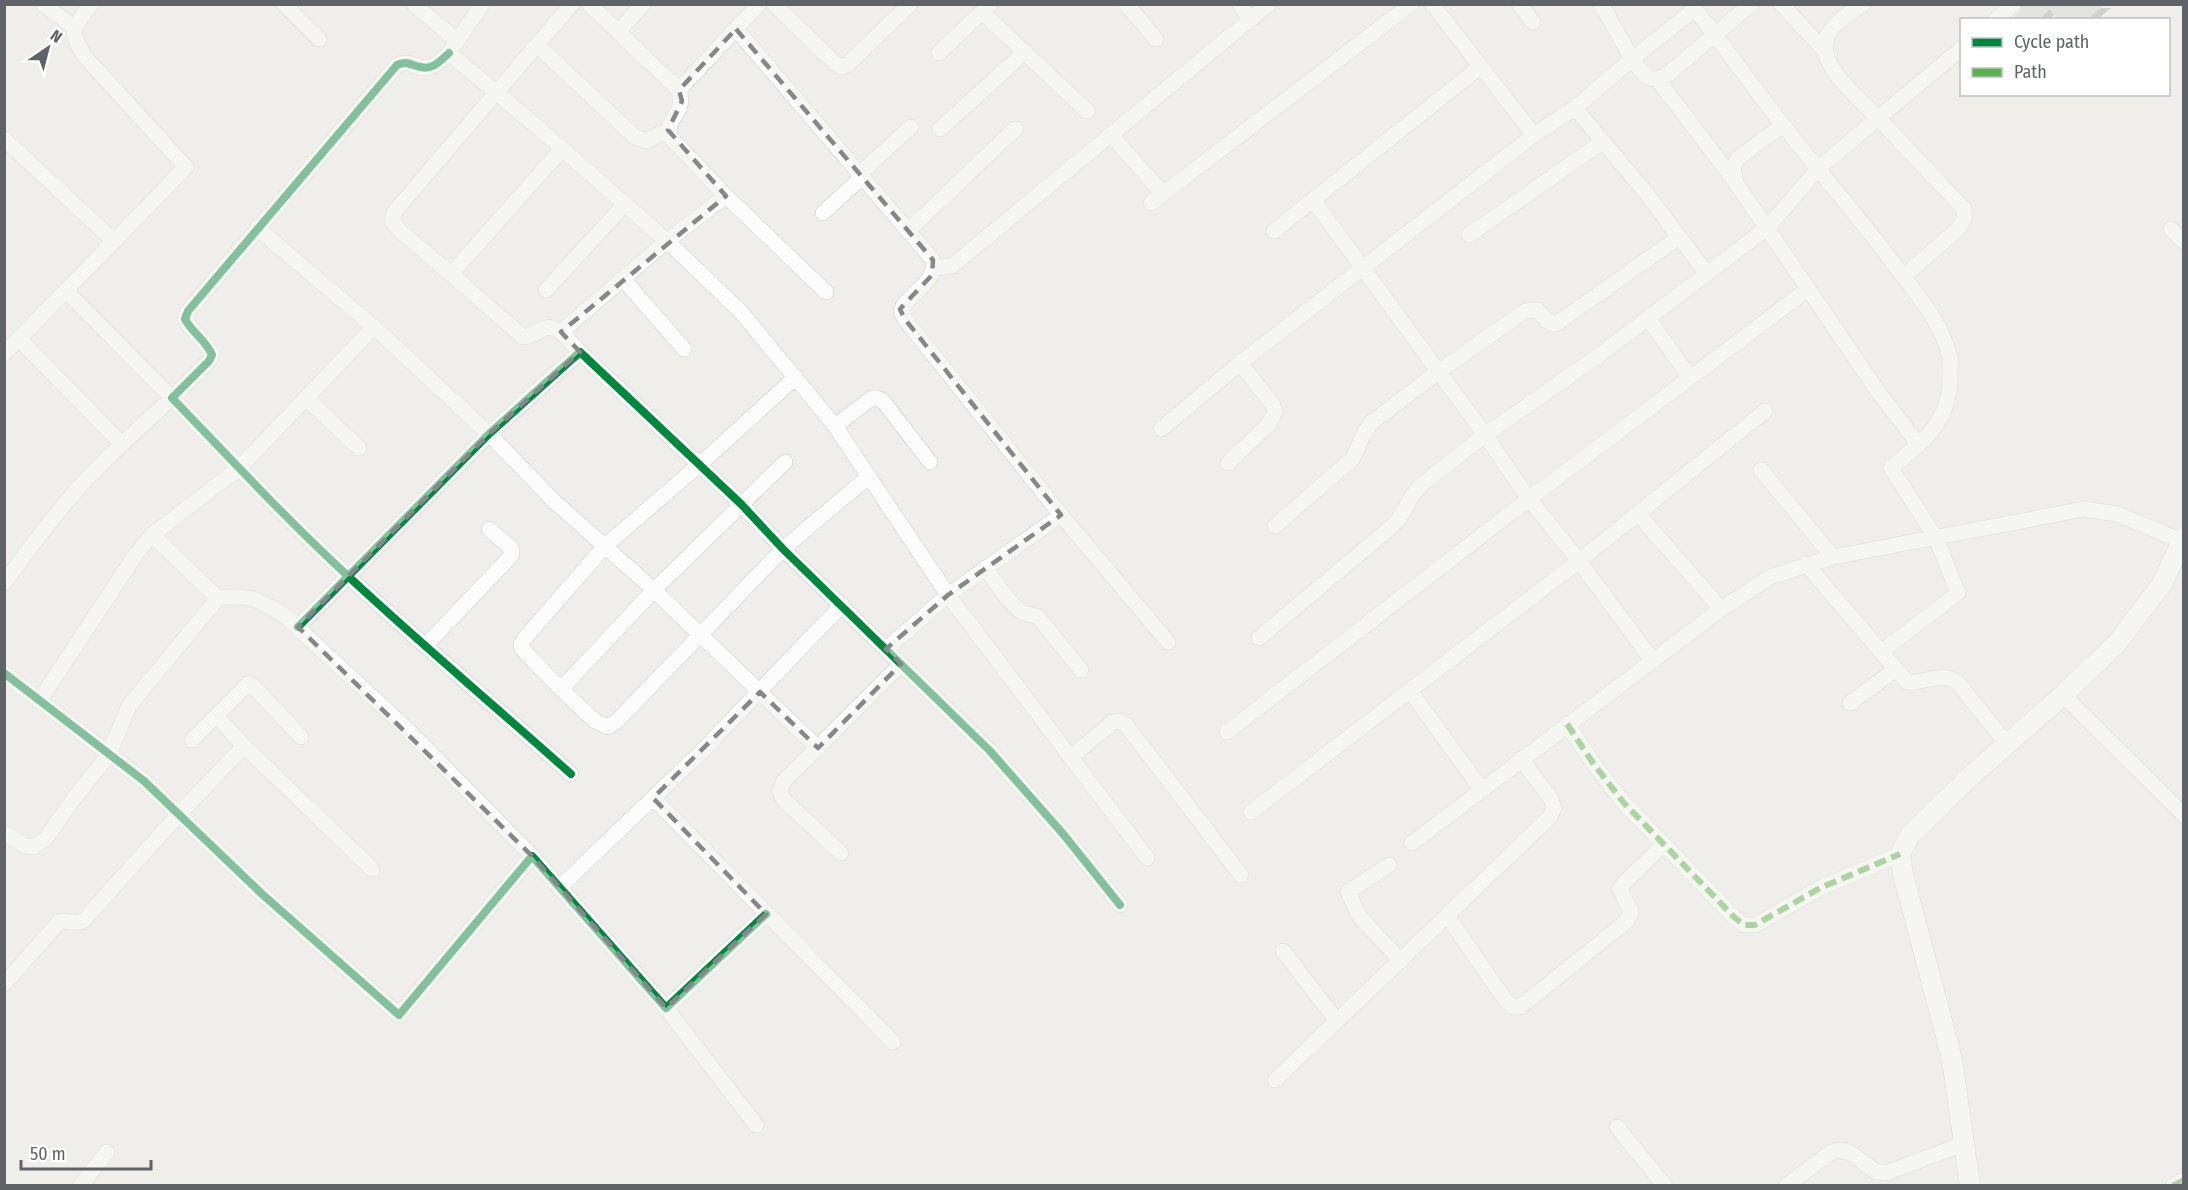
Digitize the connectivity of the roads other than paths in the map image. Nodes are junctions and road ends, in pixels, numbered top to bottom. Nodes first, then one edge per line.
1 (43, 4) edge
2 (91, 4) edge
3 (284, 4) edge
4 (414, 4) edge
5 (482, 4) edge
6 (572, 4) edge
7 (589, 4) edge
8 (643, 4) edge
9 (759, 4) edge
10 (774, 4) edge
11 (910, 4) edge
12 (1126, 4) edge
13 (1240, 4) edge
14 (1269, 4) edge
15 (1411, 4) edge
16 (1432, 4) edge
17 (1519, 4) edge
18 (1601, 4) edge
19 (1751, 4) edge
20 (1781, 4) edge
21 (1863, 4) edge
22 (2013, 4) edge
23 (1693, 7) edge
24 (986, 8) edge
25 (1998, 18) edge
26 (1250, 20) junction
27 (1533, 22) dead end
28 (75, 28) junction
29 (736, 29) junction
30 (618, 32) junction
31 (1716, 35) junction
32 (320, 39) dead end
33 (1156, 39) dead end
34 (537, 45) junction
35 (453, 47) junction
36 (1824, 50) junction
37 (1960, 50) edge
38 (1025, 52) junction
39 (939, 53) dead end
40 (1632, 59) junction
41 (1480, 67) junction
42 (1658, 80) junction
43 (679, 90) junction
44 (496, 92) junction
45 (1575, 108) junction
46 (1087, 111) dead end
47 (1878, 118) junction
48 (1783, 125) junction
49 (911, 127) dead end
50 (940, 129) dead end
51 (1015, 129) dead end
52 (668, 130) junction
53 (1110, 135) junction
54 (1534, 135) junction
55 (4, 139) edge
56 (1602, 142) junction
57 (562, 149) junction
58 (1818, 169) junction
59 (861, 176) junction
60 (1736, 183) junction
61 (726, 196) junction
62 (1313, 200) junction
63 (625, 204) junction
64 (823, 213) dead end
65 (257, 228) junction
66 (1767, 228) junction
67 (2171, 229) dead end
68 (908, 231) junction
69 (1274, 231) dead end
70 (1469, 235) dead end
71 (1679, 237) junction
72 (113, 240) junction
73 (667, 241) junction
74 (2184, 242) edge
75 (935, 268) junction
76 (1364, 268) junction
77 (451, 274) junction
78 (1707, 274) junction
79 (1904, 276) junction
80 (623, 279) junction
81 (1808, 289) junction
82 (546, 290) dead end
83 (66, 291) junction
84 (826, 292) dead end
85 (1648, 318) junction
86 (374, 327) junction
87 (561, 332) junction
88 (19, 339) junction
89 (684, 349) dead end
90 (580, 352) junction
91 (4, 354) edge
92 (1240, 363) junction
93 (1438, 372) junction
94 (796, 377) junction
95 (1689, 378) junction
96 (172, 398) junction
97 (306, 398) junction
98 (1765, 411) dead end
99 (835, 426) junction
100 (1161, 429) dead end
101 (489, 434) junction
102 (1485, 435) junction
103 (121, 443) junction
104 (1918, 445) junction
105 (359, 448) dead end
106 (785, 462) dead end
107 (930, 462) dead end
108 (1228, 463) dead end
109 (699, 465) junction
110 (239, 468) junction
111 (1761, 470) dead end
112 (868, 477) junction
113 (1528, 499) junction
114 (741, 504) junction
115 (1638, 514) junction
116 (1061, 515) junction
117 (1275, 526) dead end
118 (489, 529) dead end
119 (152, 535) junction
120 (1936, 538) junction
121 (2183, 539) edge
122 (605, 546) junction
123 (783, 549) junction
124 (1833, 556) junction
125 (1579, 561) junction
126 (1806, 564) junction
127 (985, 568) junction
128 (347, 575) junction
129 (4, 582) edge
130 (654, 590) junction
131 (948, 595) junction
132 (218, 598) junction
133 (842, 605) junction
134 (1721, 609) junction
135 (298, 627) junction
136 (700, 634) junction
137 (1259, 638) dead end
138 (1168, 642) dead end
139 (424, 646) junction
140 (886, 649) junction
141 (1881, 652) junction
142 (1652, 660) junction
143 (901, 664) junction
144 (1081, 670) dead end
145 (1895, 670) junction
146 (4, 673) edge
147 (561, 689) junction
148 (1410, 691) junction
149 (760, 692) junction
150 (2063, 695) junction
151 (39, 701) junction
152 (1850, 703) dead end
153 (216, 716) junction
154 (1568, 724) junction
155 (1227, 732) dead end
156 (301, 737) dead end
157 (192, 740) dead end
158 (2007, 744) junction
159 (244, 746) junction
160 (818, 748) junction
161 (109, 754) junction
162 (1071, 757) junction
163 (1521, 759) junction
164 (571, 774) dead end
165 (1482, 790) junction
166 (653, 798) junction
167 (1251, 812) dead end
168 (179, 814) junction
169 (2184, 815) edge
170 (4, 833) edge
171 (1412, 843) dead end
172 (1664, 844) junction
173 (841, 854) dead end
174 (1900, 854) junction
175 (532, 856) junction
176 (1147, 858) dead end
177 (1389, 866) dead end
178 (372, 869) dead end
179 (1241, 875) dead end
180 (560, 888) junction
181 (1120, 905) dead end
182 (766, 914) junction
183 (1448, 917) junction
184 (1283, 951) dead end
185 (1401, 961) junction
186 (4, 984) edge
187 (666, 1008) junction
188 (1337, 1022) junction
189 (893, 1042) dead end
190 (1275, 1080) dead end
191 (756, 1125) dead end
192 (1617, 1127) dead end
193 (1964, 1144) junction
194 (106, 1152) dead end
195 (2184, 1180) edge
196 (80, 1185) edge
197 (1665, 1185) edge
198 (1786, 1185) edge
199 (1970, 1185) edge
200 (2173, 1185) edge

1 - 28 street
2 - 28 street
3 - 32 street
4 - 35 street
5 - 35 street
6 - 34 street
7 - 30 street
8 - 30 street
9 - 29 street
10 - 11 street
12 - 33 street
13 - 26 street
14 - 26 street
15 - 53 street
16 - 41 street
17 - 27 street
18 - 40 street
19 - 31 street
20 - 36 street
21 - 36 street
22 - 25 street
23 - 31 street
23 - 40 street
24 - 38 street
24 - 39 street
26 - 53 street
28 - 72 street
29 - 43 street
29 - 59 street
30 - 43 street
31 - 42 street
31 - 48 street
34 - 44 street
34 - 52 street
35 - 44 street
35 - 65 street
36 - 47 street
37 - 47 street
38 - 46 street
38 - 50 street
40 - 42 street
40 - 45 street
41 - 54 street
41 - 62 street
42 - 60 street
43 - 52 street
44 - 57 street
44 - 77 street
45 - 54 street
45 - 56 street
47 - 58 street
47 - 79 street
48 - 58 street
48 - 60 street
49 - 59 street
51 - 68 street
52 - 61 street
53 - 75 street
54 - 76 street
55 - 72 street
56 - 70 street
56 - 71 street
57 - 63 street
57 - 77 street
58 - 66 street
58 - 79 street
59 - 64 street
59 - 68 street
60 - 66 street
61 - 73 street
61 - 84 street
62 - 69 street
62 - 76 street
63 - 73 street
63 - 82 street
65 - 86 street
65 - 96 street
66 - 78 street
66 - 81 street
67 - 74 street
68 - 75 street
71 - 78 street
71 - 93 street
72 - 83 street
73 - 80 street
73 - 94 street
75 - 116 street
76 - 92 street
76 - 93 street
77 - 87 street
78 - 85 street
79 - 104 street
80 - 87 street
80 - 89 street
81 - 95 street
81 - 104 street
83 - 88 street
83 - 96 street
85 - 95 street
85 - 102 street
86 - 97 street
86 - 101 street
87 - 90 street
88 - 91 street
88 - 103 street
90 - 101 street
90 - 109 street
92 - 100 street
92 - 108 street
93 - 102 street
93 - 117 street
94 - 99 street
94 - 109 street
95 - 113 street
96 - 103 street
96 - 110 street
97 - 105 street
97 - 110 street
98 - 115 street
99 - 107 street
99 - 112 street
101 - 122 street
101 - 128 street
102 - 113 street
102 - 137 street
103 - 129 street
104 - 120 street
106 - 114 street
109 - 114 street
109 - 122 street
110 - 119 street
110 - 128 street
111 - 124 street
112 - 123 street
112 - 131 street
113 - 125 street
113 - 155 street
114 - 123 street
114 - 130 street
115 - 125 street
115 - 134 street
116 - 127 street
116 - 138 street
118 - 139 street
119 - 132 street
119 - 151 street
120 - 121 street
120 - 124 street
120 - 141 street
121 - 150 street
122 - 130 street
122 - 147 street
123 - 133 street
123 - 136 street
124 - 126 street
125 - 142 street
125 - 148 street
126 - 134 street
126 - 141 street
127 - 131 street
127 - 144 street
128 - 135 street
128 - 139 street
130 - 136 street
130 - 147 street
131 - 140 street
131 - 162 street
132 - 135 street
132 - 161 street
133 - 140 street
133 - 149 street
134 - 142 street
135 - 175 street
136 - 147 street
136 - 149 street
139 - 164 street
140 - 143 street
141 - 145 street
142 - 154 street
143 - 160 street
143 - 181 street
145 - 152 street
145 - 158 street
146 - 151 street
148 - 165 street
148 - 167 street
149 - 160 street
149 - 166 street
150 - 158 street
150 - 169 street
151 - 161 street
153 - 156 street
153 - 157 street
153 - 159 street
154 - 163 street
154 - 172 street
158 - 174 street
159 - 168 street
159 - 178 street
160 - 173 street
161 - 168 street
161 - 170 street
162 - 176 street
162 - 179 street
163 - 165 street
163 - 183 street
165 - 171 street
166 - 180 street
166 - 182 street
168 - 175 street
168 - 186 street
172 - 174 street
172 - 183 street
174 - 193 street
175 - 180 street
177 - 185 street
180 - 187 street
182 - 187 street
182 - 189 street
183 - 185 street
184 - 188 street
185 - 188 street
187 - 191 street
188 - 190 street
192 - 197 street
193 - 198 street
193 - 199 street
194 - 196 street
195 - 200 street

